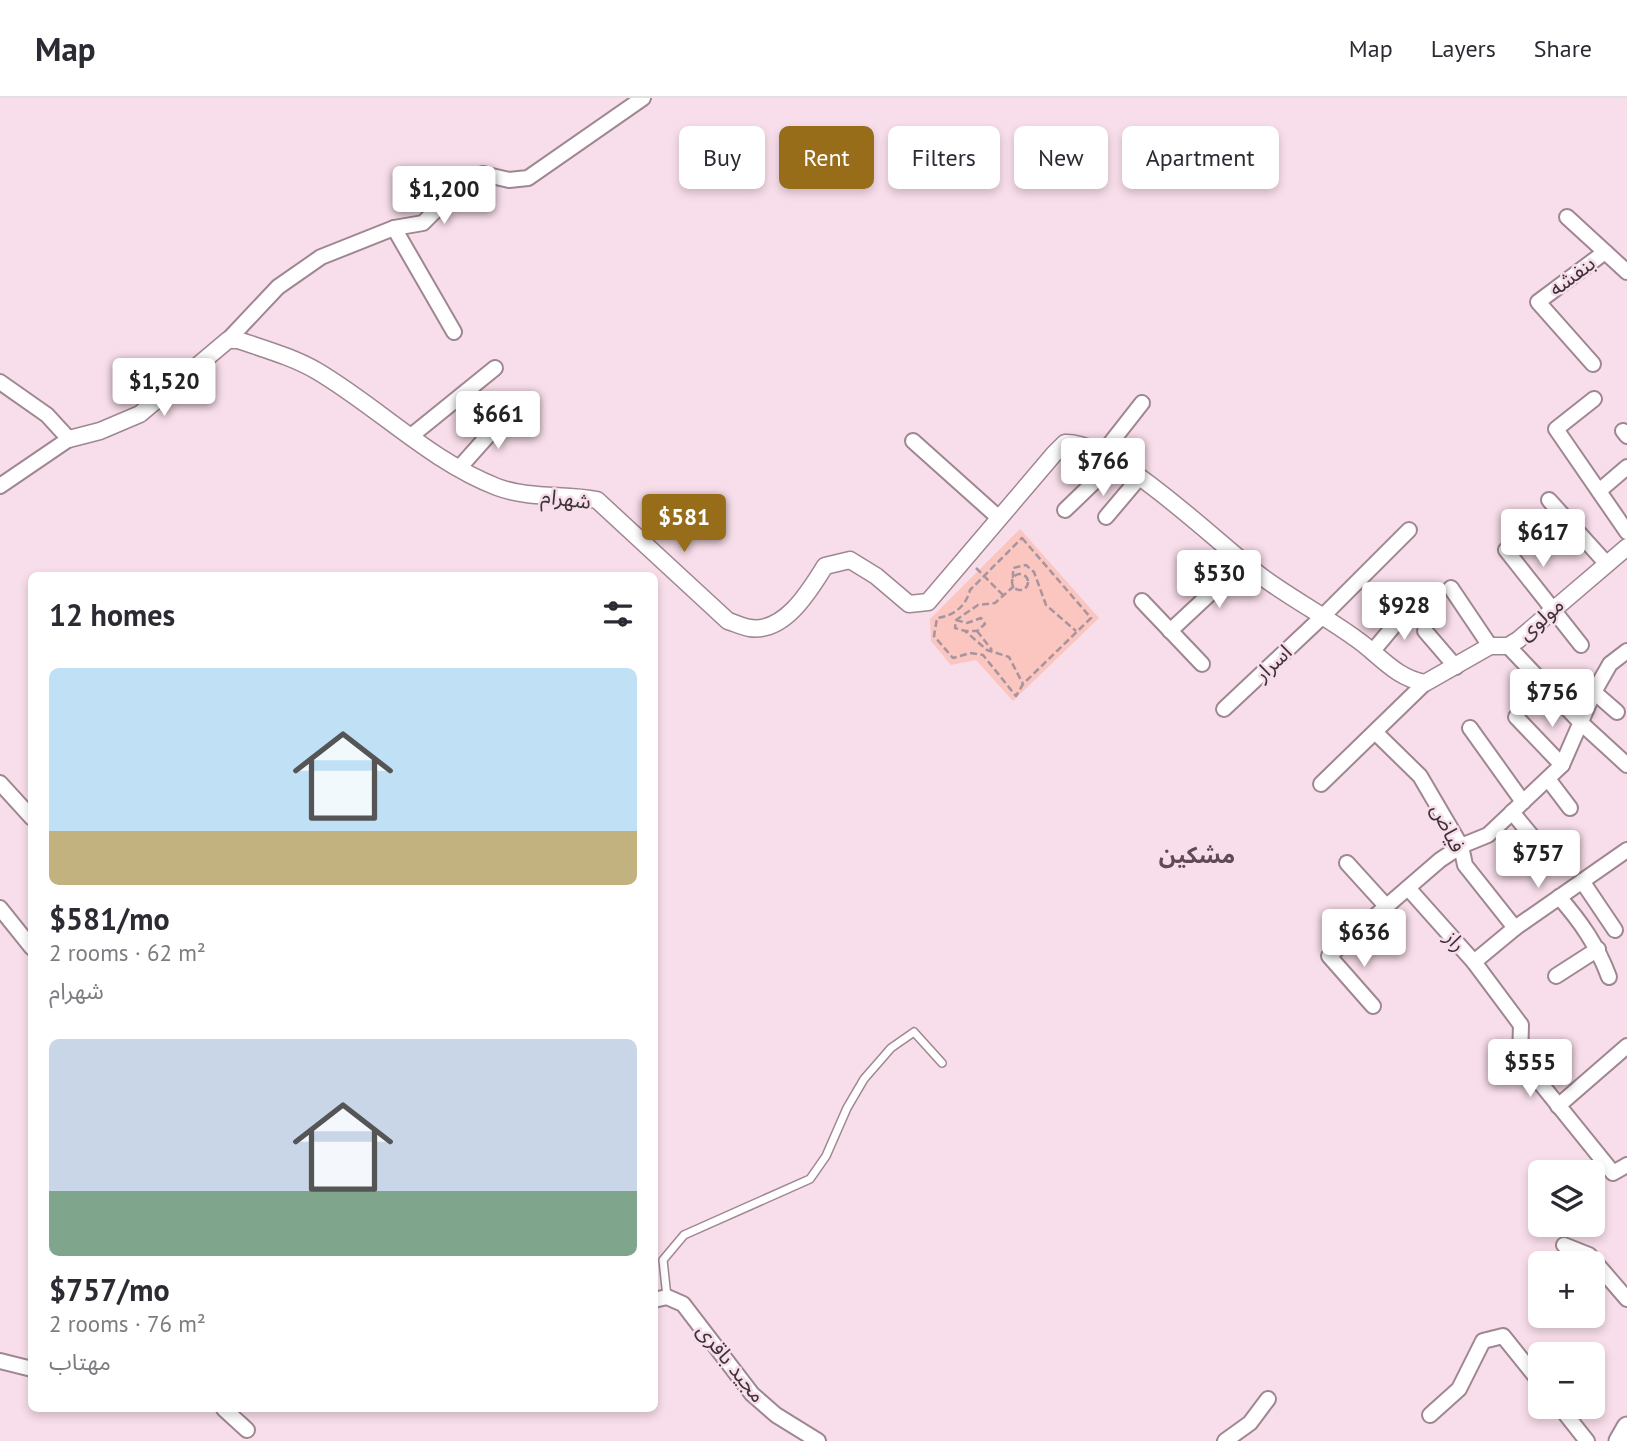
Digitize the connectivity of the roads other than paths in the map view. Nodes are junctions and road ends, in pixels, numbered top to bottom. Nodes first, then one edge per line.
1 (643, 98) edge
2 (1567, 216) dead end
3 (394, 228) junction
4 (1605, 251) junction
5 (1627, 272) edge
6 (454, 332) dead end
7 (228, 340) junction
8 (1593, 364) dead end
9 (495, 368) dead end
10 (0, 382) edge
11 (1594, 399) dead end
12 (1142, 403) dead end
13 (509, 412) dead end
14 (411, 436) junction
15 (69, 439) junction
16 (913, 441) dead end
17 (1109, 458) junction
18 (460, 467) junction
19 (1627, 467) edge
20 (1139, 478) junction
21 (0, 486) edge
22 (1599, 491) junction
23 (1549, 500) dead end
24 (1065, 510) dead end
25 (1105, 517) dead end
26 (999, 518) junction
27 (1409, 530) dead end
28 (1627, 532) edge
29 (1506, 550) dead end
30 (1620, 556) edge
31 (1244, 562) junction
32 (1451, 588) dead end
33 (1142, 601) dead end
34 (1408, 609) dead end
35 (1552, 610) junction
36 (1322, 617) junction
37 (1170, 631) junction
38 (1425, 631) dead end
39 (1581, 645) dead end
40 (1490, 646) junction
41 (1508, 646) junction
42 (1627, 651) edge
43 (1373, 652) junction
44 (1202, 664) dead end
45 (1456, 667) junction
46 (1425, 683) junction
47 (1594, 692) junction
48 (1224, 709) dead end
49 (1617, 712) dead end
50 (1516, 717) dead end
51 (1580, 722) junction
52 (1470, 728) dead end
53 (1376, 733) junction
54 (1562, 765) junction
55 (1627, 765) edge
56 (1548, 779) junction
57 (0, 783) edge
58 (1321, 784) dead end
59 (1517, 807) junction
60 (1570, 808) dead end
61 (28, 814) edge
62 (1461, 846) junction
63 (1540, 846) dead end
64 (1627, 850) edge
65 (1347, 863) dead end
66 (1582, 881) junction
67 (1408, 888) junction
68 (1559, 897) junction
69 (1387, 906) junction
70 (0, 908) edge
71 (1515, 928) junction
72 (1615, 930) dead end
73 (28, 943) edge
74 (1598, 948) junction
75 (1474, 962) junction
76 (1556, 976) dead end
77 (1609, 977) dead end
78 (1373, 1006) dead end
79 (1627, 1046) edge
80 (942, 1063) dead end
81 (1558, 1106) junction
82 (1627, 1165) edge
83 (1564, 1245) dead end
84 (1627, 1298) edge
85 (661, 1299) edge
86 (0, 1361) edge
87 (1528, 1367) edge
88 (28, 1368) edge
89 (1268, 1399) dead end
90 (227, 1412) edge
91 (1430, 1415) dead end
92 (1570, 1419) edge
93 (1627, 1427) edge
94 (247, 1430) dead end
95 (818, 1441) edge
96 (1225, 1441) edge
97 (1587, 1441) edge
98 (1619, 1441) edge

1 - 3 street
2 - 4 street
3 - 6 street
3 - 7 street
4 - 5 street
4 - 8 street, بنفشه
7 - 14 street, شهرام
7 - 15 street
9 - 14 street
10 - 15 street
11 - 22 street
12 - 17 street
13 - 18 street
14 - 18 street, شهرام
15 - 21 street
16 - 26 street
17 - 20 street
17 - 24 street
17 - 26 street, شهرام
18 - 26 street, شهرام
19 - 22 street
20 - 25 street
20 - 31 street
22 - 28 street
23 - 30 street
27 - 36 street, اسرار
29 - 35 street
30 - 35 street, مولوی
31 - 36 street
31 - 37 street
32 - 40 street
33 - 37 street
34 - 43 street
35 - 39 street
35 - 41 street, مولوی
36 - 43 street
36 - 48 street, اسرار
37 - 44 street
38 - 45 street
40 - 41 street, مولوی
40 - 45 street, مولوی
41 - 51 street
42 - 47 street
43 - 46 street
45 - 46 street, مولوی
46 - 53 street, مولوی
47 - 49 street
47 - 51 street
50 - 54 street
51 - 54 street
51 - 55 street
52 - 59 street
53 - 58 street, مولوی
53 - 62 street, فیاض
54 - 56 street
56 - 59 street
56 - 60 street
57 - 61 street
59 - 62 street
59 - 63 street
62 - 67 street
62 - 71 street, فیاض
64 - 66 street
65 - 69 street
66 - 68 street
66 - 72 street
67 - 69 street
67 - 75 street, راز
68 - 71 street
68 - 74 street
69 - 78 street
70 - 73 street
71 - 75 street
74 - 76 street
74 - 77 street
75 - 81 street, راز
79 - 81 street
80 - 85 lane
81 - 82 street, راز
83 - 84 street
85 - 95 street, مجید باقری
86 - 88 street
87 - 91 street
89 - 96 street
90 - 94 street
92 - 97 street
93 - 98 main road

